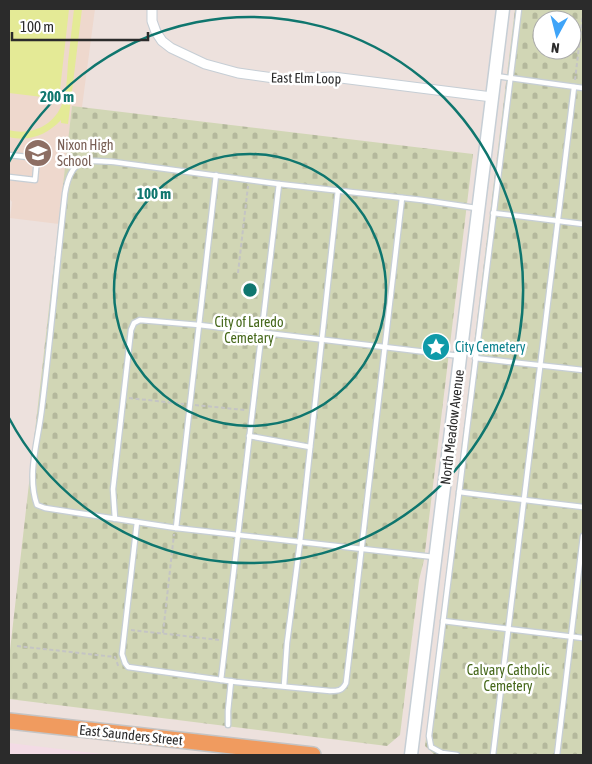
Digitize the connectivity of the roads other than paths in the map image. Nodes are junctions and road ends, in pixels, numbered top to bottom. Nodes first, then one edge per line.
1 (152, 9) edge
2 (503, 9) edge
3 (519, 9) edge
4 (495, 76) junction
5 (511, 78) junction
6 (574, 87) junction
7 (583, 88) edge
8 (492, 97) junction
9 (9, 155) edge
10 (216, 175) junction
11 (9, 177) edge
12 (279, 184) junction
13 (338, 190) junction
14 (402, 198) junction
15 (478, 208) junction
16 (493, 213) junction
17 (558, 220) junction
18 (583, 224) edge
19 (199, 325) junction
20 (262, 332) junction
21 (322, 340) junction
22 (385, 347) junction
23 (460, 356) junction
24 (475, 358) junction
25 (540, 365) junction
26 (583, 370) edge
27 (249, 436) junction
28 (310, 447) junction
29 (459, 492) junction
30 (524, 500) junction
31 (583, 507) edge
32 (115, 519) junction
33 (137, 522) junction
34 (175, 530) junction
35 (238, 534) junction
36 (583, 536) edge
37 (300, 542) junction
38 (362, 548) junction
39 (436, 557) junction
40 (443, 621) junction
41 (508, 629) junction
42 (571, 637) junction
43 (583, 638) edge
44 (221, 680) junction
45 (231, 681) junction
46 (284, 686) junction
47 (9, 721) edge
48 (228, 725) dead end
49 (312, 755) edge
50 (411, 755) edge
51 (456, 755) edge
52 (493, 755) edge
53 (557, 755) edge

1 - 8 street, East Elm Loop
2 - 4 main road, North Meadow Avenue
3 - 5 lane
4 - 5 lane
4 - 8 main road, North Meadow Avenue
5 - 6 lane
5 - 16 lane
6 - 7 lane
6 - 17 lane
8 - 15 main road, North Meadow Avenue
9 - 11 lane
10 - 12 lane
10 - 19 lane
10 - 32 lane
12 - 13 lane
12 - 20 lane
13 - 14 lane
13 - 21 lane
14 - 15 lane
14 - 22 lane
15 - 23 main road, North Meadow Avenue
16 - 17 lane
16 - 24 lane
17 - 18 lane
17 - 25 lane
19 - 20 lane
19 - 32 lane
19 - 34 lane
20 - 21 lane
20 - 27 lane
21 - 22 lane
21 - 28 lane
22 - 23 lane
22 - 38 lane
23 - 39 main road, North Meadow Avenue
24 - 25 lane
24 - 29 lane
25 - 26 lane
25 - 30 lane
27 - 28 lane
27 - 35 lane
28 - 37 lane
29 - 30 lane
29 - 40 lane
30 - 31 lane
30 - 41 lane
32 - 33 lane
33 - 34 lane
33 - 44 lane
34 - 35 lane
35 - 37 lane
35 - 44 lane
36 - 42 lane
37 - 38 lane
37 - 46 lane
38 - 39 lane
38 - 46 lane
39 - 50 main road, North Meadow Avenue
40 - 41 lane
40 - 51 lane
41 - 42 lane
41 - 52 lane
42 - 43 lane
42 - 53 lane
44 - 45 lane
45 - 46 lane
45 - 48 lane
47 - 49 main road, East Saunders Street

